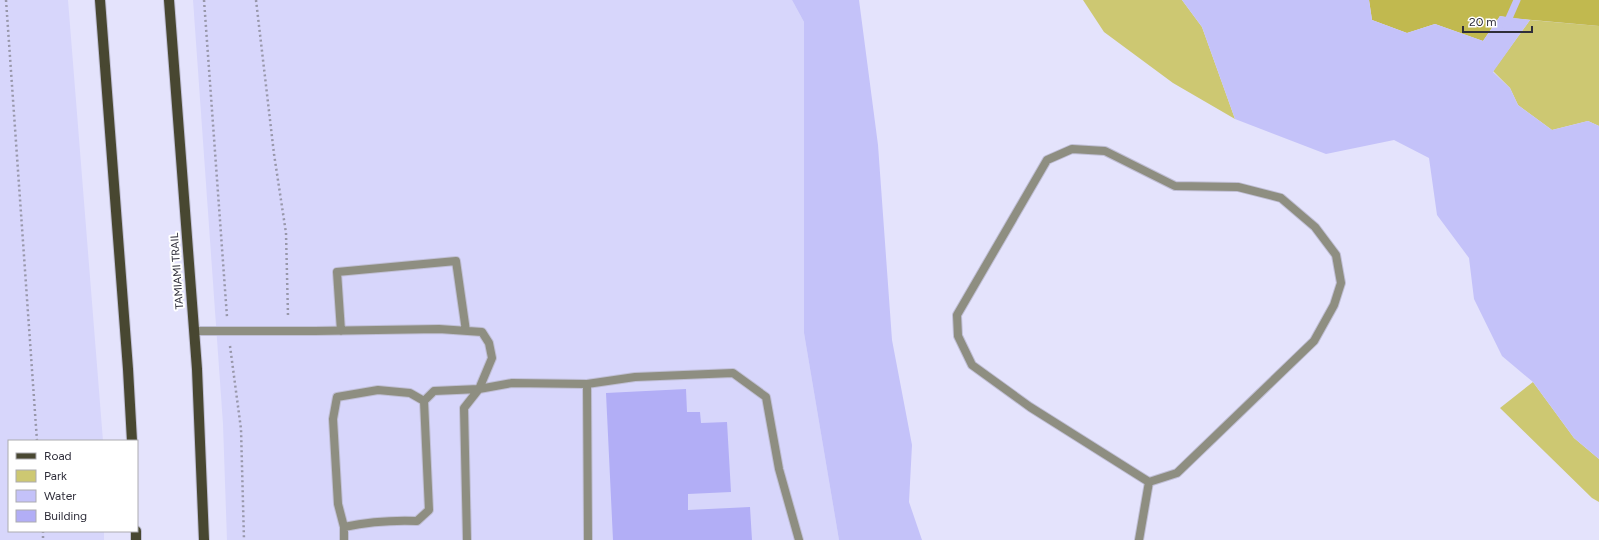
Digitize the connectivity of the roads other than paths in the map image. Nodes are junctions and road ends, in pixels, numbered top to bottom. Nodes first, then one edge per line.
1 (100, 0) edge
2 (169, 0) edge
3 (194, 331) junction
4 (341, 331) junction
5 (466, 331) junction
6 (587, 384) junction
7 (479, 390) junction
8 (424, 401) junction
9 (132, 440) edge
10 (1149, 482) junction
11 (344, 527) junction
12 (204, 540) edge
13 (344, 540) edge
14 (467, 540) edge
15 (588, 540) edge
16 (799, 540) edge
17 (1140, 540) edge

1 - 9 main road
2 - 3 main road, TAMIAMI TRAIL
3 - 4 lane
3 - 12 main road, TAMIAMI TRAIL
4 - 5 lane
4 - 5 lane
5 - 7 lane
6 - 7 lane
6 - 15 lane
6 - 16 lane
7 - 8 lane
7 - 14 lane
8 - 11 lane
8 - 11 lane
10 - 10 lane
10 - 17 lane
11 - 13 lane

